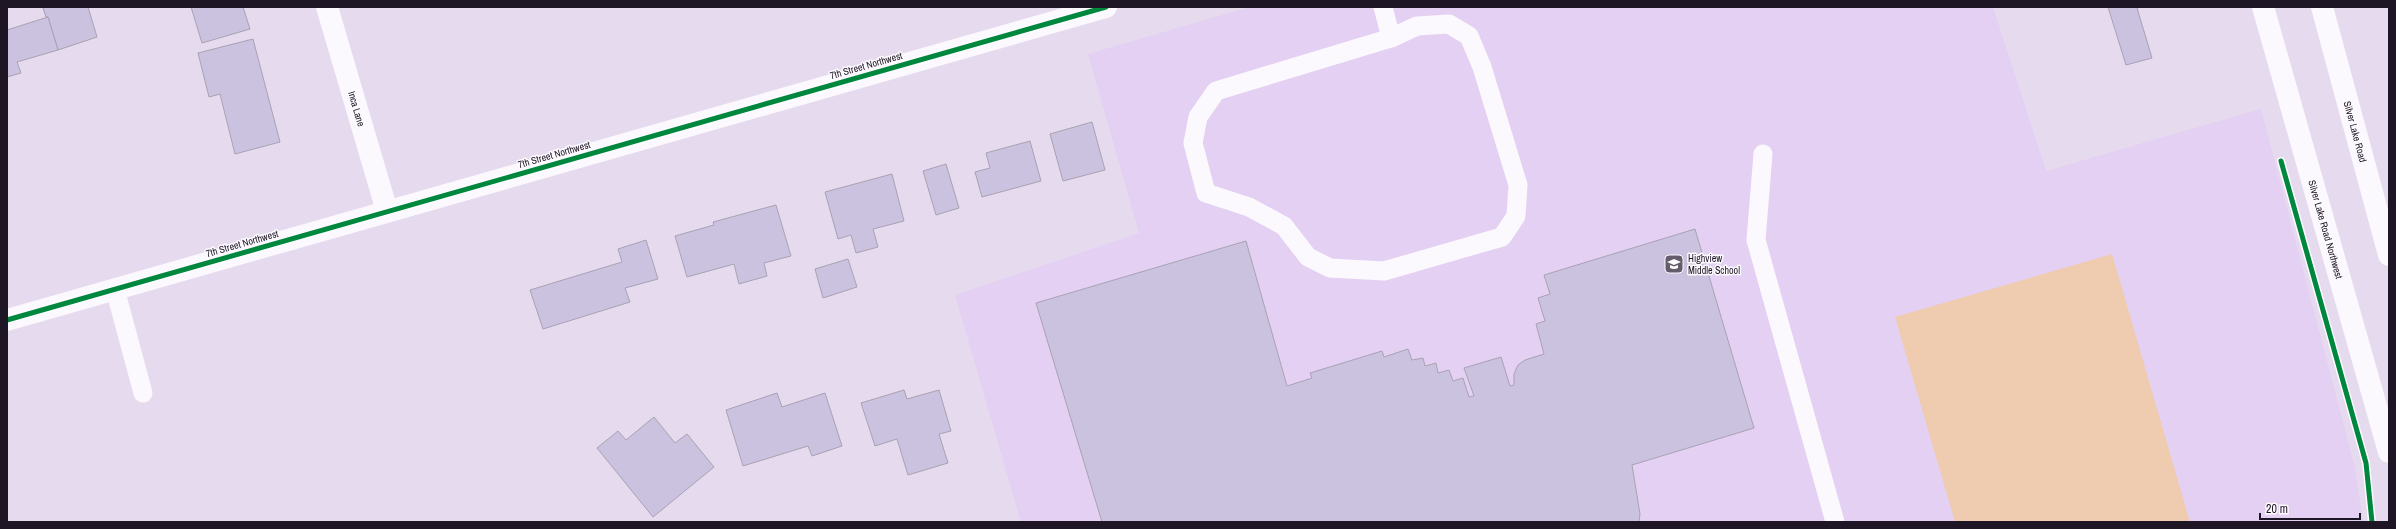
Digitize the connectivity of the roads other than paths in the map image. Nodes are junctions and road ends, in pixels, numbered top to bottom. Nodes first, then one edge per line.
1 (327, 7) edge
2 (1106, 7) edge
3 (1383, 7) edge
4 (2263, 7) edge
5 (2322, 7) edge
6 (1391, 38) junction
7 (1763, 154) dead end
8 (387, 211) junction
9 (2389, 255) edge
10 (115, 289) junction
11 (7, 320) edge
12 (143, 393) dead end
13 (2389, 452) edge
14 (1835, 522) edge

1 - 8 street, Inca Lane
2 - 8 street, 7th Street Northwest
3 - 6 lane
4 - 13 street, Silver Lake Road Northwest
5 - 9 street, Silver Lake Road
6 - 6 lane
7 - 14 lane
8 - 10 street, 7th Street Northwest
10 - 11 street, 7th Street Northwest
10 - 12 lane

